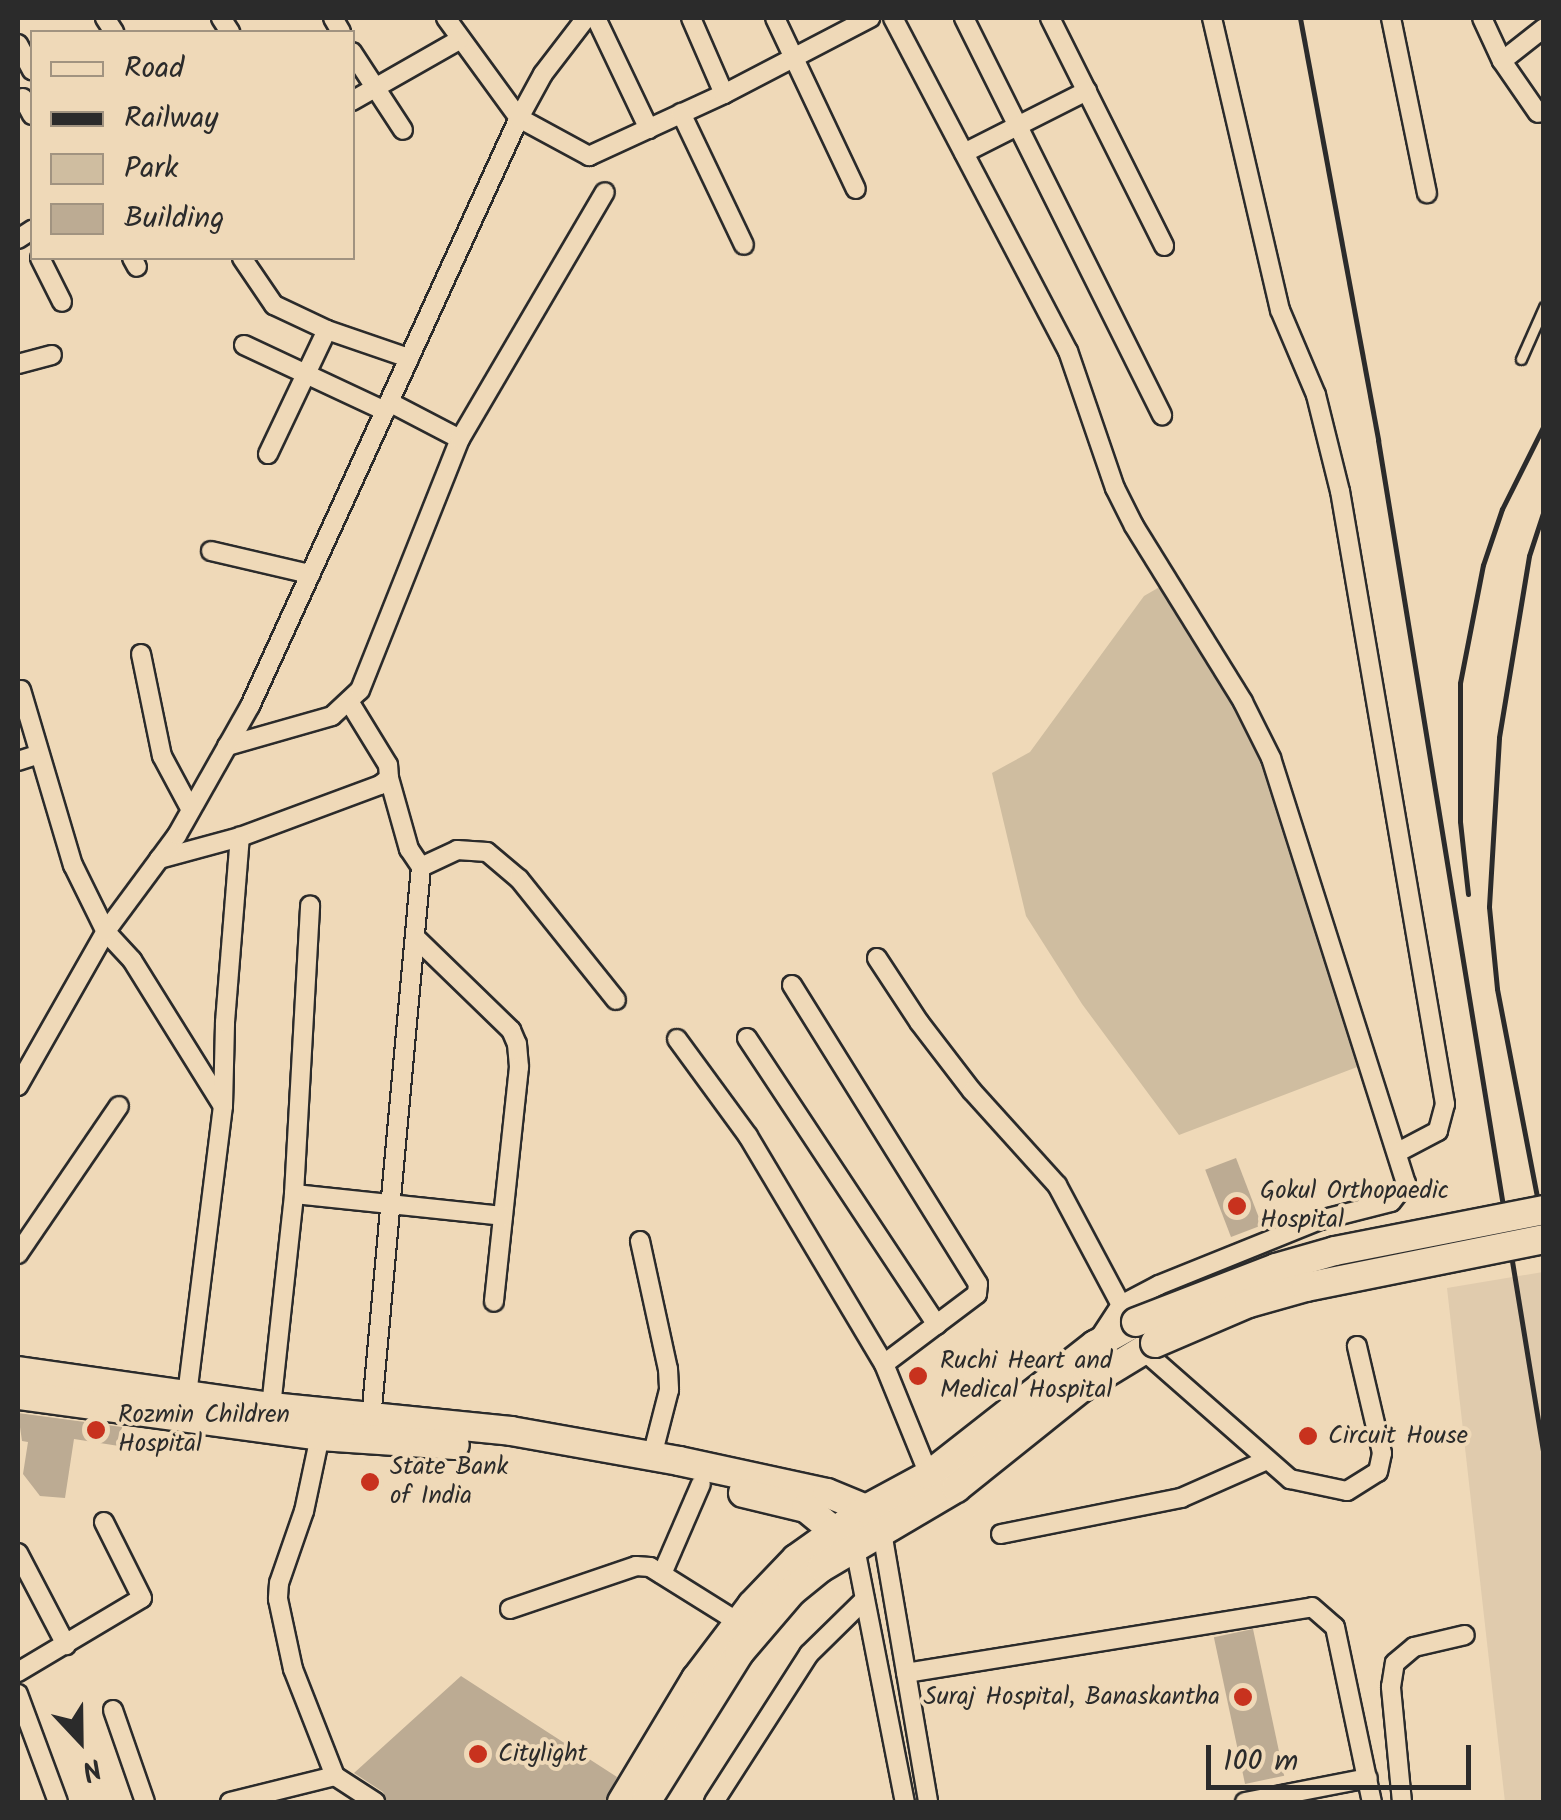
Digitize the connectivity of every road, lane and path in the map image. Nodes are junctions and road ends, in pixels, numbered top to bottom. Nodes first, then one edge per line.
1 (446, 18) edge
2 (690, 18) edge
3 (774, 18) edge
4 (870, 18) edge
5 (893, 18) edge
6 (964, 18) edge
7 (1050, 18) edge
8 (1212, 18) edge
9 (1391, 18) edge
10 (1482, 18) edge
11 (586, 19) edge
12 (1544, 28) edge
13 (459, 40) junction
14 (18, 44) edge
15 (355, 57) edge
16 (794, 58) junction
17 (1502, 61) junction
18 (30, 66) edge
19 (374, 89) junction
20 (1087, 92) junction
21 (724, 94) junction
22 (355, 99) edge
23 (1538, 113) dead end
24 (681, 114) junction
25 (519, 118) junction
26 (1018, 126) junction
27 (649, 129) junction
28 (403, 130) dead end
29 (964, 154) junction
30 (856, 189) dead end
31 (605, 192) dead end
32 (1427, 194) dead end
33 (744, 245) dead end
34 (1164, 246) dead end
35 (41, 260) edge
36 (243, 260) edge
37 (62, 302) dead end
38 (1544, 307) edge
39 (327, 330) junction
40 (244, 345) dead end
41 (52, 355) dead end
42 (409, 358) junction
43 (1521, 359) dead end
44 (18, 364) edge
45 (304, 374) junction
46 (387, 406) junction
47 (1162, 415) dead end
48 (460, 439) junction
49 (268, 454) dead end
50 (211, 551) dead end
51 (310, 574) junction
52 (141, 654) dead end
53 (21, 690) dead end
54 (350, 704) junction
55 (227, 746) junction
56 (40, 754) junction
57 (18, 761) edge
58 (388, 778) junction
59 (190, 810) junction
60 (240, 836) junction
61 (159, 860) junction
62 (421, 867) junction
63 (310, 905) dead end
64 (106, 931) junction
65 (417, 940) junction
66 (877, 958) dead end
67 (792, 985) dead end
68 (616, 1000) dead end
69 (747, 1038) dead end
70 (677, 1040) dead end
71 (18, 1086) edge
72 (119, 1106) dead end
73 (224, 1106) junction
74 (1398, 1152) junction
75 (294, 1194) junction
76 (392, 1206) junction
77 (1544, 1210) edge
78 (504, 1216) junction
79 (24, 1233) edge
80 (1544, 1239) edge
81 (640, 1241) dead end
82 (18, 1254) edge
83 (494, 1302) dead end
84 (1128, 1314) junction
85 (937, 1326) junction
86 (1149, 1346) junction
87 (1357, 1346) dead end
88 (884, 1364) junction
89 (18, 1371) edge
90 (18, 1395) edge
91 (187, 1395) junction
92 (271, 1407) junction
93 (372, 1419) junction
94 (320, 1436) junction
95 (652, 1456) junction
96 (1267, 1460) junction
97 (929, 1475) junction
98 (700, 1484) junction
99 (874, 1520) junction
100 (104, 1522) dead end
101 (1001, 1534) dead end
102 (846, 1538) junction
103 (18, 1553) edge
104 (662, 1574) junction
105 (865, 1599) junction
106 (510, 1609) dead end
107 (738, 1622) junction
108 (1465, 1635) dead end
109 (66, 1644) junction
110 (18, 1672) edge
111 (906, 1672) junction
112 (18, 1694) edge
113 (113, 1710) dead end
114 (335, 1776) junction
115 (1368, 1778) junction
116 (58, 1802) edge
117 (145, 1802) edge
118 (230, 1802) edge
119 (375, 1802) edge
120 (622, 1802) edge
121 (646, 1802) edge
122 (714, 1802) edge
123 (905, 1802) edge
124 (928, 1802) edge
125 (1245, 1802) edge
126 (1372, 1802) edge
127 (1402, 1802) edge

1 - 13 street
2 - 21 street
3 - 16 street
4 - 16 street
5 - 29 street
6 - 26 street
7 - 20 street
8 - 74 street
9 - 32 street
10 - 17 street
11 - 25 street
11 - 27 street
12 - 17 street
13 - 19 street
13 - 25 street
14 - 18 street
15 - 19 street
16 - 21 street
16 - 30 street
17 - 23 street
19 - 22 street
19 - 28 street
20 - 26 street
20 - 34 street
21 - 24 street
24 - 27 street
24 - 33 street
25 - 27 street
25 - 42 street
26 - 29 street
26 - 47 street
29 - 74 street
31 - 48 street
35 - 37 street
36 - 39 street
38 - 43 lane
39 - 42 street
39 - 45 street
40 - 45 street
41 - 44 street
42 - 46 street
45 - 46 street
45 - 49 street
46 - 48 street
46 - 51 street
48 - 54 street
50 - 51 street
51 - 55 street
52 - 59 street
53 - 56 street
54 - 55 street
54 - 58 street
55 - 59 street
56 - 57 street
56 - 64 street
58 - 60 street
58 - 62 street
59 - 61 street
60 - 61 street
60 - 73 street
61 - 64 street
62 - 65 street
62 - 68 street
63 - 75 street
64 - 71 street
64 - 73 street
65 - 76 street
65 - 78 street
66 - 84 street
67 - 85 street
69 - 85 street
70 - 88 street
72 - 79 street
73 - 91 street
74 - 84 street
75 - 76 street
75 - 92 street
76 - 78 street
76 - 93 street
77 - 84 main road, bridge
78 - 83 street
79 - 82 street
80 - 86 main road, bridge
81 - 95 street
84 - 97 main road
85 - 88 street
86 - 96 street
86 - 99 main road
87 - 96 street
88 - 97 street
89 - 91 main road
90 - 94 main road
91 - 92 main road
92 - 93 main road
93 - 95 main road
94 - 98 main road
94 - 114 street
95 - 99 main road
96 - 101 street
97 - 99 main road
98 - 102 main road
98 - 104 street
99 - 102 main road
99 - 111 street
100 - 109 street
102 - 105 street
102 - 107 main road
102 - 121 main road
103 - 109 street
104 - 106 street
104 - 107 street
105 - 122 street
105 - 123 street
107 - 120 main road
108 - 127 street
109 - 110 street
111 - 115 street
111 - 124 street
112 - 116 street
113 - 117 street
114 - 118 street
114 - 119 street
115 - 125 street
115 - 126 street

